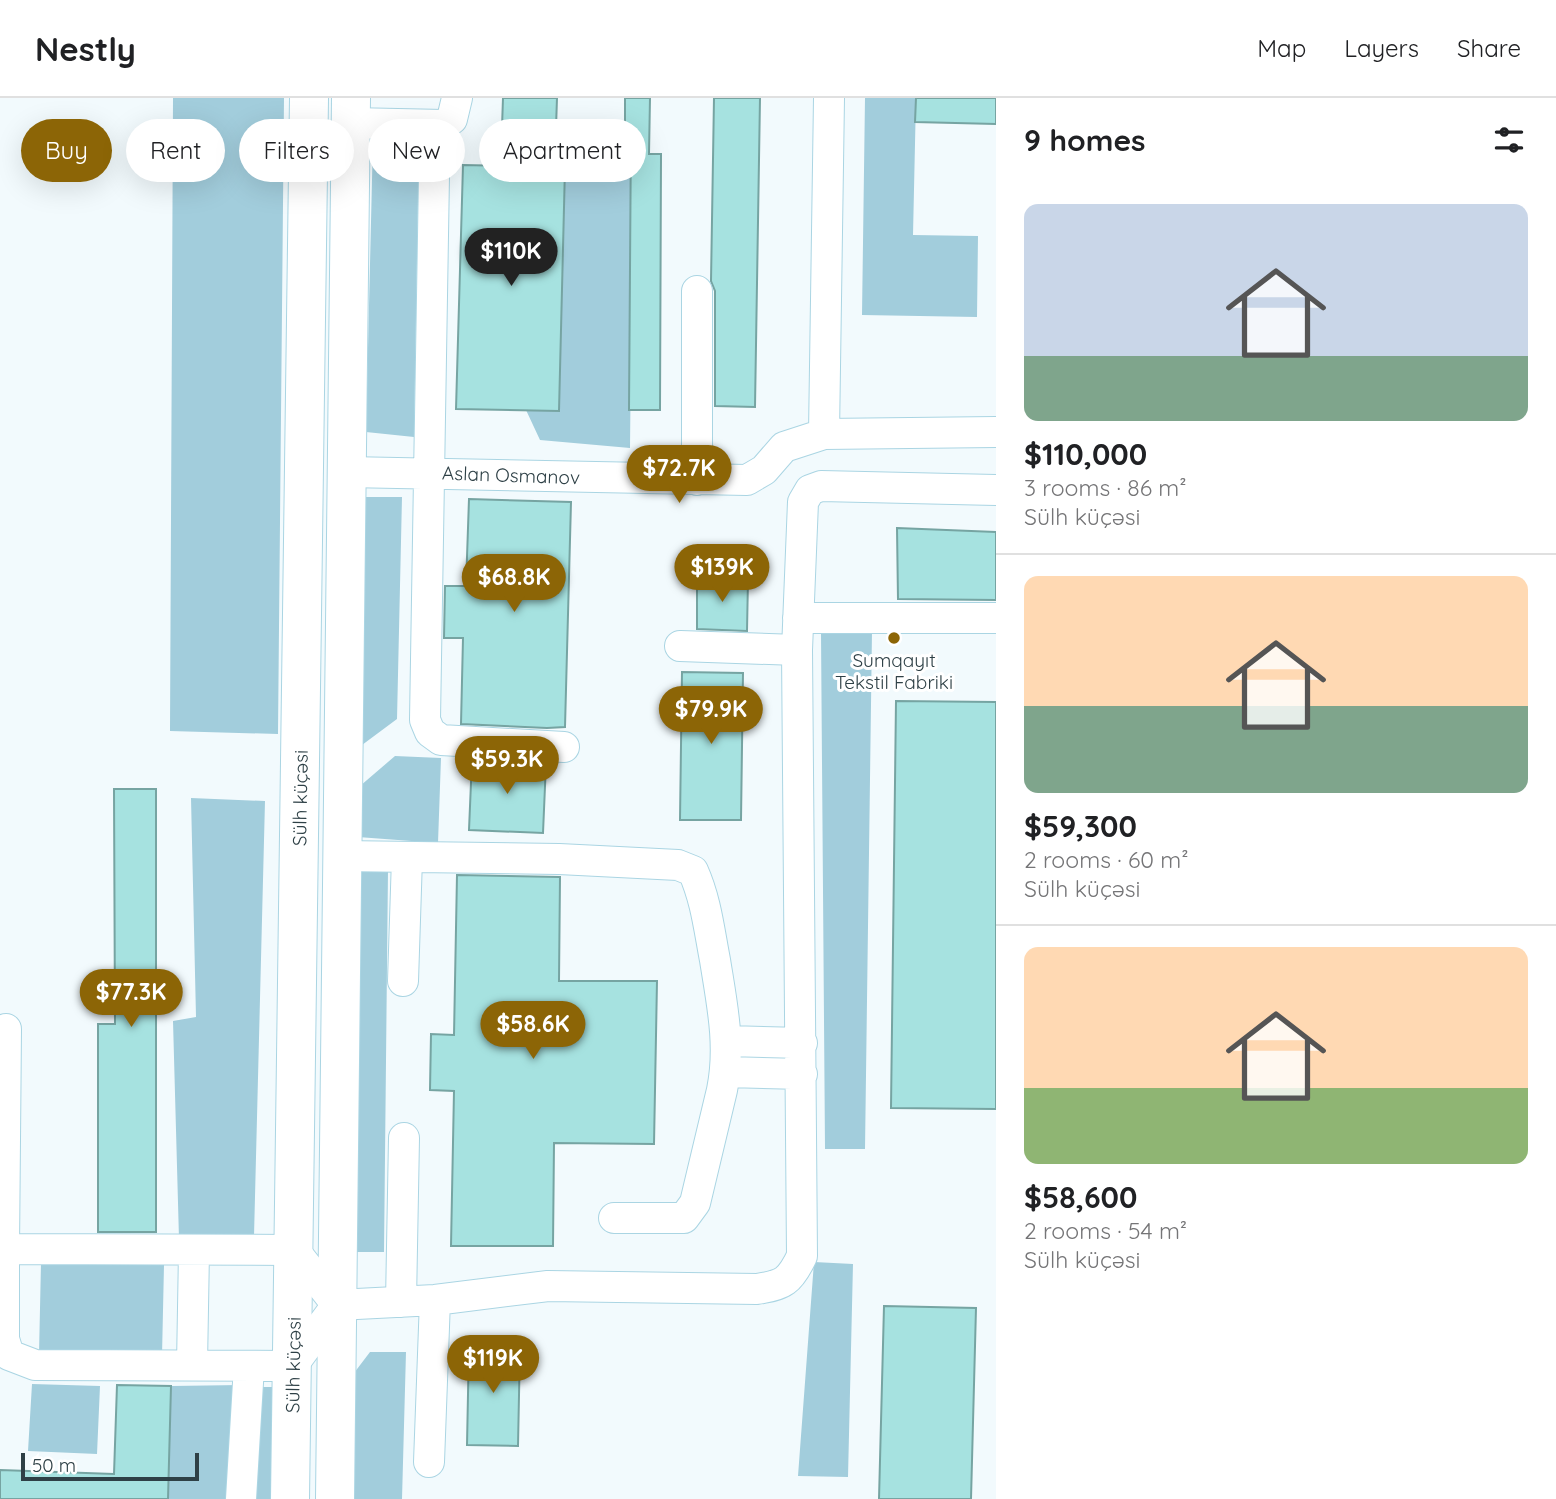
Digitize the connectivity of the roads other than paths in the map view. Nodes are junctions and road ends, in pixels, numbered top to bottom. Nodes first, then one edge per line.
1 (309, 98) edge
2 (457, 98) edge
3 (829, 98) edge
4 (351, 111) edge
5 (434, 182) edge
6 (697, 291) dead end
7 (996, 432) edge
8 (824, 434) junction
9 (347, 472) junction
10 (430, 473) junction
11 (697, 480) junction
12 (996, 490) edge
13 (798, 618) junction
14 (996, 618) edge
15 (680, 646) dead end
16 (797, 650) junction
17 (564, 747) dead end
18 (341, 856) junction
19 (407, 858) junction
20 (403, 981) dead end
21 (6, 1029) dead end
22 (727, 1041) junction
23 (802, 1043) junction
24 (726, 1072) junction
25 (802, 1074) junction
26 (404, 1138) dead end
27 (614, 1218) dead end
28 (294, 1250) junction
29 (194, 1251) junction
30 (3, 1268) edge
31 (435, 1300) junction
32 (401, 1302) junction
33 (293, 1305) junction
34 (337, 1305) junction
35 (2, 1339) edge
36 (192, 1365) junction
37 (249, 1366) junction
38 (292, 1366) junction
39 (429, 1462) dead end
40 (241, 1499) edge
41 (290, 1499) edge
42 (335, 1499) edge

1 - 28 highway, Sülh küçəsi
2 - 4 street
3 - 8 street
4 - 9 highway
5 - 10 street
6 - 11 street
7 - 8 street, Aslan Osmanov
8 - 11 street, Aslan Osmanov
9 - 10 street, Aslan Osmanov
9 - 18 highway
10 - 11 street, Aslan Osmanov
10 - 17 street
12 - 13 street
13 - 14 street
13 - 16 street
15 - 16 street
16 - 23 street
18 - 19 street
18 - 34 highway
19 - 20 street
19 - 22 street
21 - 30 street
22 - 23 street
22 - 24 street
23 - 25 street
24 - 25 street
24 - 27 street
25 - 31 street
26 - 32 street
28 - 29 street
28 - 33 highway, Sülh küçəsi
28 - 34 street
29 - 30 street
29 - 36 street
30 - 35 street
31 - 32 street
31 - 39 street
32 - 34 street
33 - 34 highway
33 - 38 highway, Sülh küçəsi
34 - 38 street
34 - 42 highway
35 - 36 street
36 - 37 street
37 - 38 street
37 - 40 street
38 - 41 highway, Sülh küçəsi

